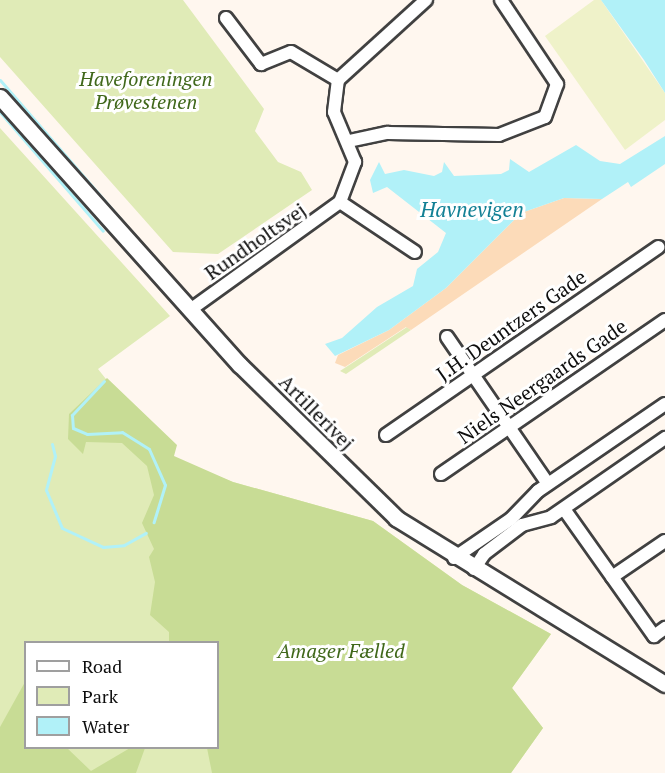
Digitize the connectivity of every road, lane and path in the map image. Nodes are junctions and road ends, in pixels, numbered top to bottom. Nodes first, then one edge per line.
1 (426, 0) edge
2 (501, 0) edge
3 (226, 18) dead end
4 (338, 80) junction
5 (0, 97) edge
6 (349, 141) junction
7 (340, 202) junction
8 (660, 247) edge
9 (415, 252) dead end
10 (190, 310) junction
11 (665, 320) edge
12 (447, 337) dead end
13 (473, 375) junction
14 (665, 404) edge
15 (509, 427) junction
16 (386, 435) dead end
17 (665, 438) edge
18 (441, 474) dead end
19 (548, 484) junction
20 (564, 509) junction
21 (665, 541) edge
22 (454, 558) junction
23 (474, 569) junction
24 (612, 578) junction
25 (665, 628) edge
26 (665, 684) edge

1 - 4 street
2 - 6 street
3 - 4 street
4 - 6 street
5 - 10 street, Artillerivej
6 - 7 street
7 - 9 street
7 - 10 street, Rundholtsvej
8 - 13 street, J.H. Deuntzers Gade
10 - 22 street, Artillerivej
11 - 15 street, Niels Neergaards Gade
12 - 13 street
13 - 15 street
13 - 16 street, J.H. Deuntzers Gade
14 - 19 street
15 - 18 street, Niels Neergaards Gade
15 - 19 street
17 - 20 street
19 - 22 street
20 - 23 street
20 - 24 street
21 - 24 street
22 - 23 street, Artillerivej
23 - 26 street, Artillerivej
24 - 25 street

